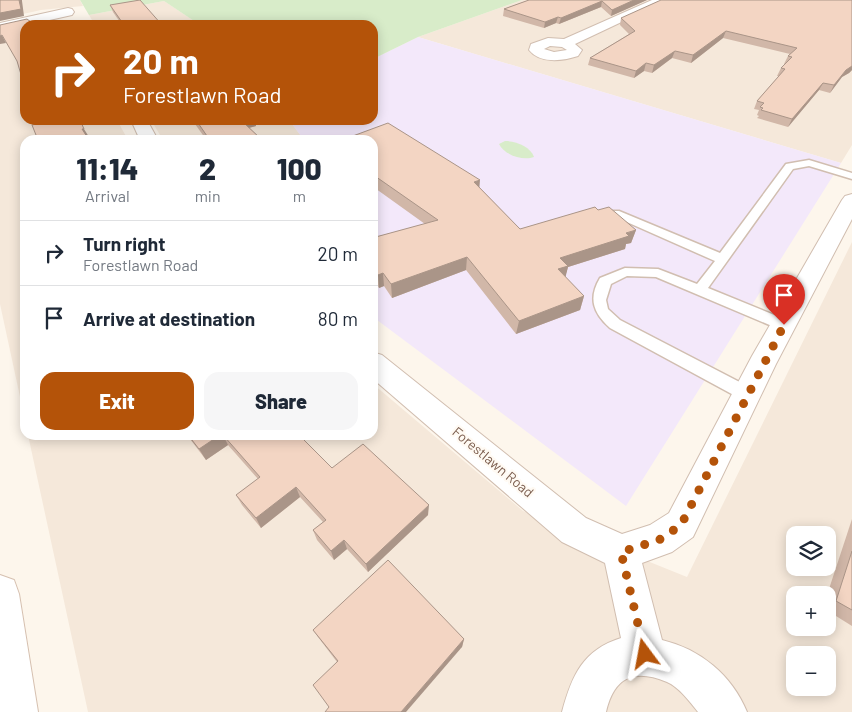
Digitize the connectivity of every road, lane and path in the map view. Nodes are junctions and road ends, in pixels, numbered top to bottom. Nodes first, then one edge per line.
1 (662, 0) edge
2 (66, 6) edge
3 (75, 20) edge
4 (0, 26) edge
5 (566, 43) dead end
6 (852, 176) edge
7 (852, 200) edge
8 (615, 213) edge
9 (722, 259) junction
10 (700, 290) junction
11 (784, 325) junction
12 (378, 367) edge
13 (747, 394) junction
14 (621, 552) junction
15 (0, 594) edge
16 (645, 654) junction
17 (16, 712) edge
18 (584, 712) edge
19 (725, 712) edge

1 - 5 street
2 - 3 street
2 - 4 street
6 - 9 lane
7 - 11 street
8 - 9 lane
9 - 10 lane
10 - 11 lane
10 - 13 lane
11 - 13 street
12 - 14 street, Forestlawn Road
13 - 14 street
14 - 16 street
15 - 17 street
16 - 18 street
16 - 19 street

